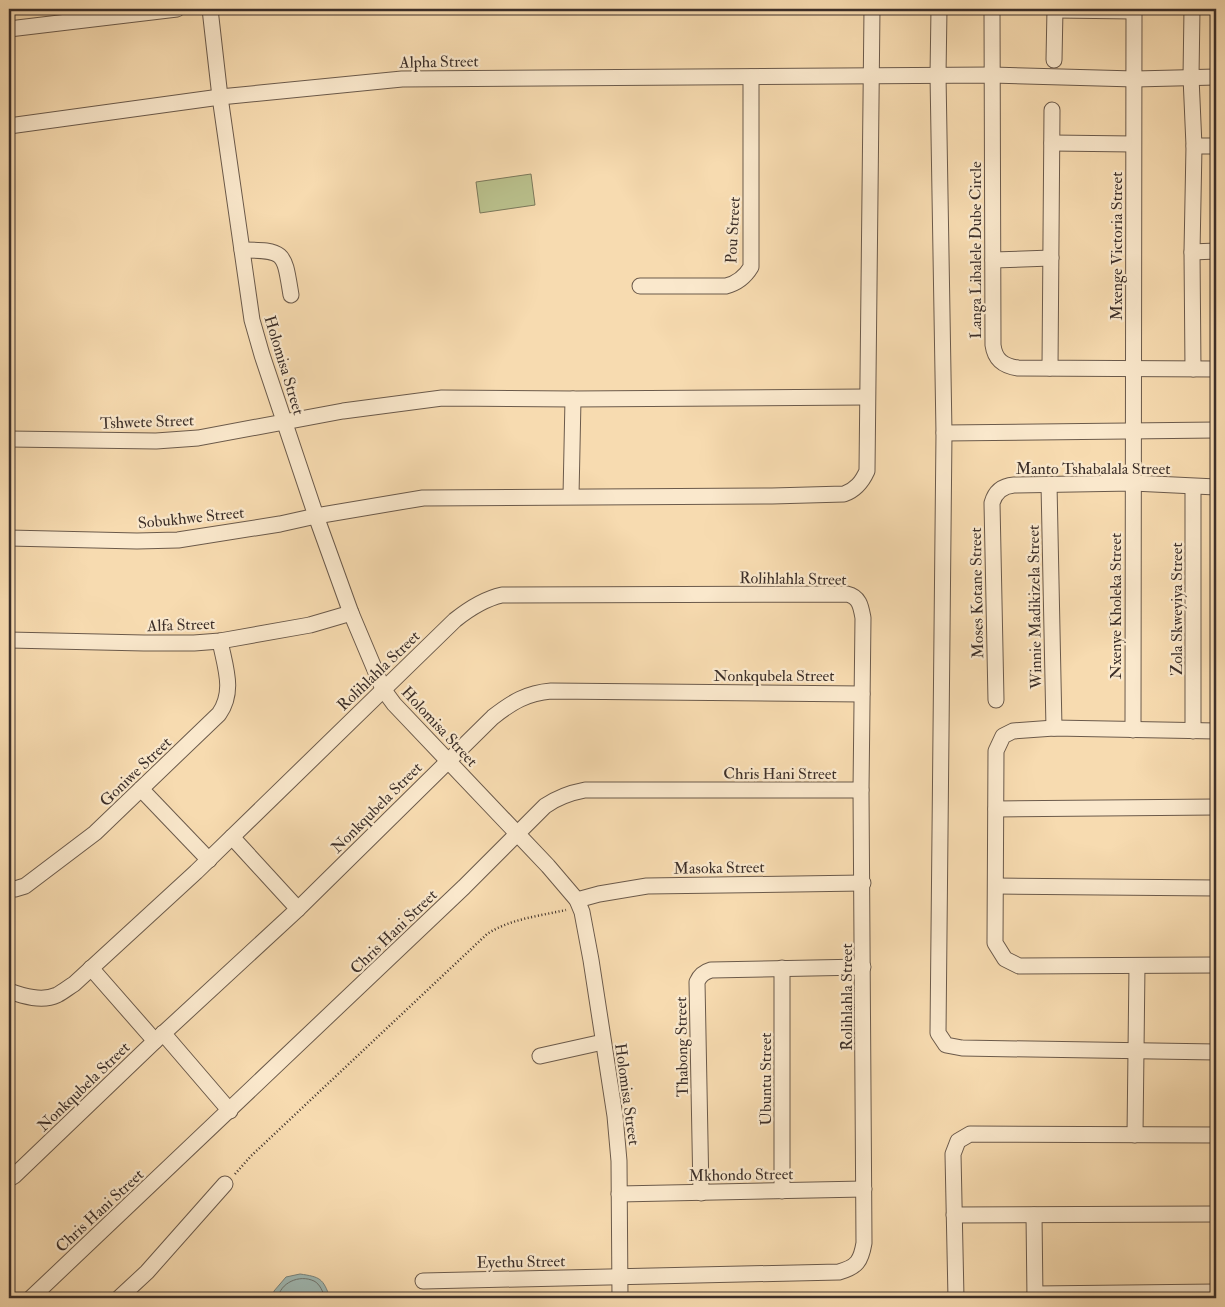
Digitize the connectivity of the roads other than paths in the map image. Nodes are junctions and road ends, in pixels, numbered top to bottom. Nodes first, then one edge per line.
1 (177, 9) edge
2 (210, 9) edge
3 (872, 9) edge
4 (939, 9) edge
5 (992, 9) edge
6 (1192, 9) edge
7 (1055, 10) edge
8 (1134, 10) edge
9 (9, 29) edge
10 (1054, 60) dead end
11 (938, 75) junction
12 (992, 75) junction
13 (872, 76) junction
14 (751, 77) junction
15 (1191, 77) junction
16 (1216, 77) edge
17 (1135, 79) junction
18 (220, 97) junction
19 (1052, 110) dead end
20 (9, 126) edge
21 (1052, 144) junction
22 (1133, 144) junction
23 (1194, 146) junction
24 (1216, 146) edge
25 (242, 250) junction
26 (1216, 251) edge
27 (1192, 252) junction
28 (1051, 258) junction
29 (993, 260) junction
30 (640, 286) dead end
31 (291, 295) dead end
32 (1050, 368) junction
33 (1134, 369) junction
34 (1193, 369) junction
35 (1216, 369) edge
36 (867, 397) junction
37 (573, 399) junction
38 (285, 423) junction
39 (1133, 430) junction
40 (1216, 430) edge
41 (944, 433) junction
42 (9, 439) edge
43 (1133, 483) junction
44 (1048, 484) junction
45 (1193, 487) junction
46 (1216, 487) edge
47 (1001, 489) joint
48 (571, 496) junction
49 (316, 516) junction
50 (9, 538) edge
51 (351, 613) junction
52 (9, 640) edge
53 (220, 641) junction
54 (383, 689) junction
55 (862, 694) junction
56 (996, 700) dead end
57 (1054, 728) junction
58 (1133, 730) junction
59 (1193, 731) junction
60 (1216, 731) edge
61 (448, 761) junction
62 (141, 789) junction
63 (861, 790) junction
64 (1216, 807) edge
65 (996, 809) junction
66 (518, 835) junction
67 (232, 837) junction
68 (209, 860) junction
69 (862, 883) junction
70 (996, 886) junction
71 (9, 887) edge
72 (1216, 888) edge
73 (578, 904) junction
74 (298, 909) junction
75 (1216, 965) edge
76 (1137, 966) junction
77 (863, 967) junction
78 (91, 968) junction
79 (782, 968) junction
80 (9, 991) edge
81 (159, 1037) junction
82 (603, 1042) junction
83 (1136, 1051) junction
84 (1216, 1052) edge
85 (540, 1056) dead end
86 (230, 1111) junction
87 (1135, 1135) junction
88 (1216, 1135) edge
89 (9, 1179) edge
90 (225, 1184) road end
91 (864, 1189) junction
92 (782, 1191) junction
93 (701, 1192) junction
94 (620, 1194) junction
95 (1034, 1214) junction
96 (1216, 1214) edge
97 (954, 1215) junction
98 (620, 1277) junction
99 (423, 1281) dead end
100 (1216, 1292) edge
101 (1035, 1296) edge
102 (31, 1298) edge
103 (119, 1298) edge
104 (620, 1298) edge
105 (956, 1298) edge

1 - 9 street
2 - 18 street, Holomisa Street
3 - 13 street, Sobukhwe Street
4 - 11 street
5 - 12 street, Langa Libalele Dube Circle
6 - 15 street
7 - 8 street
7 - 10 street
8 - 17 street, Mxenge Victoria Street
11 - 12 street, Alpha Street
11 - 13 street, Alpha Street
11 - 41 street
12 - 17 street, Alpha Street
12 - 29 street, Langa Libalele Dube Circle
13 - 14 street, Alpha Street
13 - 36 street, Sobukhwe Street
14 - 18 street, Alpha Street
14 - 30 street, Pou Street
15 - 16 street, Alpha Street
15 - 17 street, Alpha Street
15 - 23 street
17 - 22 street, Mxenge Victoria Street
18 - 20 street, Alpha Street
18 - 25 street, Holomisa Street
19 - 21 street
21 - 22 street
21 - 28 street
22 - 33 street, Mxenge Victoria Street
23 - 24 street
23 - 27 street
25 - 31 street
25 - 38 street, Holomisa Street
26 - 27 street
27 - 34 street
28 - 29 street
28 - 32 street
29 - 32 street, Langa Libalele Dube Circle
32 - 33 street, Langa Libalele Dube Circle
33 - 34 street, Langa Libalele Dube Circle
33 - 39 street, Mxenge Victoria Street
34 - 35 street, Langa Libalele Dube Circle
36 - 37 street, Tshwete Street
36 - 48 street, Sobukhwe Street
37 - 38 street, Tshwete Street
37 - 48 street
38 - 42 street, Tshwete Street
38 - 49 street, Holomisa Street
39 - 40 street
39 - 41 street
39 - 43 street, Mxenge Victoria Street
41 - 83 street
43 - 44 street, Manto Tshabalala Street
43 - 45 street, Manto Tshabalala Street
43 - 58 street, Nxenye Kholeka Street
44 - 47 street, Manto Tshabalala Street
44 - 57 street, Winnie Madikizela Street
45 - 46 street, Manto Tshabalala Street
45 - 59 street, Zola Skweyiya Street
47 - 56 street, Moses Kotane Street
48 - 49 street, Sobukhwe Street
49 - 50 street, Sobukhwe Street
49 - 51 street, Holomisa Street
51 - 53 street, Alfa Street
51 - 54 street, Holomisa Street
52 - 53 street, Alfa Street
53 - 62 street, Goniwe Street
54 - 55 street, Rolihlahla Street
54 - 61 street, Holomisa Street
54 - 67 street, Rolihlahla Street
55 - 61 street, Nonkqubela Street
55 - 63 street, Rolihlahla Street
57 - 58 street
57 - 65 street
58 - 59 street
59 - 60 street
61 - 66 street, Holomisa Street
61 - 74 street, Nonkqubela Street
62 - 68 street
62 - 71 street, Goniwe Street
63 - 66 street, Chris Hani Street
63 - 69 street, Rolihlahla Street
64 - 65 street
65 - 70 street
66 - 73 street, Holomisa Street
66 - 86 street, Chris Hani Street
67 - 68 street, Rolihlahla Street
67 - 74 street
68 - 78 street, Rolihlahla Street
69 - 73 street, Masoka Street
69 - 77 street, Rolihlahla Street
70 - 72 street
70 - 76 street
73 - 82 street, Holomisa Street
74 - 81 street, Nonkqubela Street
75 - 76 street
76 - 83 street
77 - 79 street, Thabong Street
77 - 91 street, Rolihlahla Street
78 - 80 street, Rolihlahla Street
78 - 81 street
79 - 92 street, Ubuntu Street
79 - 93 street, Thabong Street
81 - 86 street
81 - 89 street, Nonkqubela Street
82 - 85 street
82 - 94 street, Holomisa Street
83 - 84 street
83 - 87 street
86 - 102 street, Chris Hani Street
87 - 88 street
87 - 97 street
90 - 103 street
91 - 92 street, Mkhondo Street
91 - 98 street, Rolihlahla Street
92 - 93 street, Mkhondo Street
93 - 94 street, Mkhondo Street
94 - 98 street, Holomisa Street
95 - 96 street
95 - 97 street
95 - 101 street
97 - 105 street
98 - 99 street, Eyethu Street
98 - 104 street, Holomisa Street
100 - 101 street

